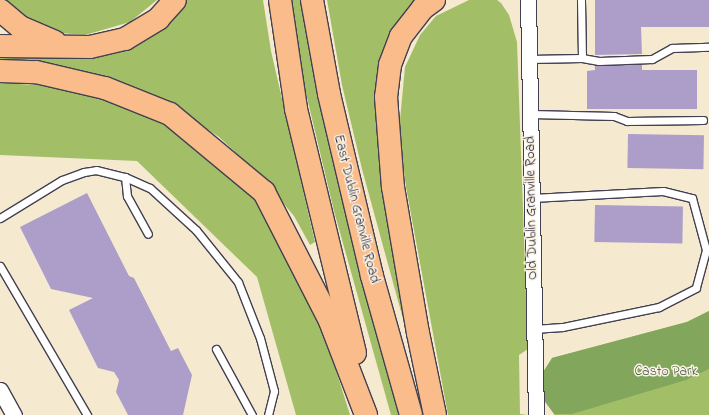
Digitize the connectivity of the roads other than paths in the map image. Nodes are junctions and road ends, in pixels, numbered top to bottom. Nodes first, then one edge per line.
1 (175, 0) edge
2 (280, 0) edge
3 (312, 0) edge
4 (434, 0) edge
5 (528, 0) edge
6 (581, 0) edge
7 (0, 10) edge
8 (0, 46) edge
9 (709, 47) edge
10 (72, 48) junction
11 (582, 58) junction
12 (529, 59) junction
13 (0, 71) edge
14 (531, 114) junction
15 (703, 120) dead end
16 (125, 177) junction
17 (532, 198) junction
18 (0, 218) edge
19 (148, 234) dead end
20 (0, 266) edge
21 (534, 329) junction
22 (216, 349) dead end
23 (0, 390) edge
24 (14, 415) edge
25 (87, 415) edge
26 (252, 415) edge
27 (268, 415) edge
28 (366, 415) edge
29 (371, 415) edge
30 (411, 415) edge
31 (435, 415) edge
32 (536, 415) edge

1 - 10 main road
2 - 29 main road
3 - 30 main road, East Dublin Granville Road
4 - 31 main road
5 - 12 street, Old Dublin Granville Road
6 - 11 lane
7 - 10 main road
8 - 10 main road
9 - 11 lane
11 - 12 lane
12 - 14 street, Old Dublin Granville Road
13 - 28 main road
14 - 15 lane
14 - 17 street, Old Dublin Granville Road
16 - 18 lane
16 - 19 lane
16 - 27 lane
17 - 21 street, Old Dublin Granville Road
17 - 21 lane
20 - 25 lane
21 - 32 street, Old Dublin Granville Road
22 - 26 lane
23 - 24 street

